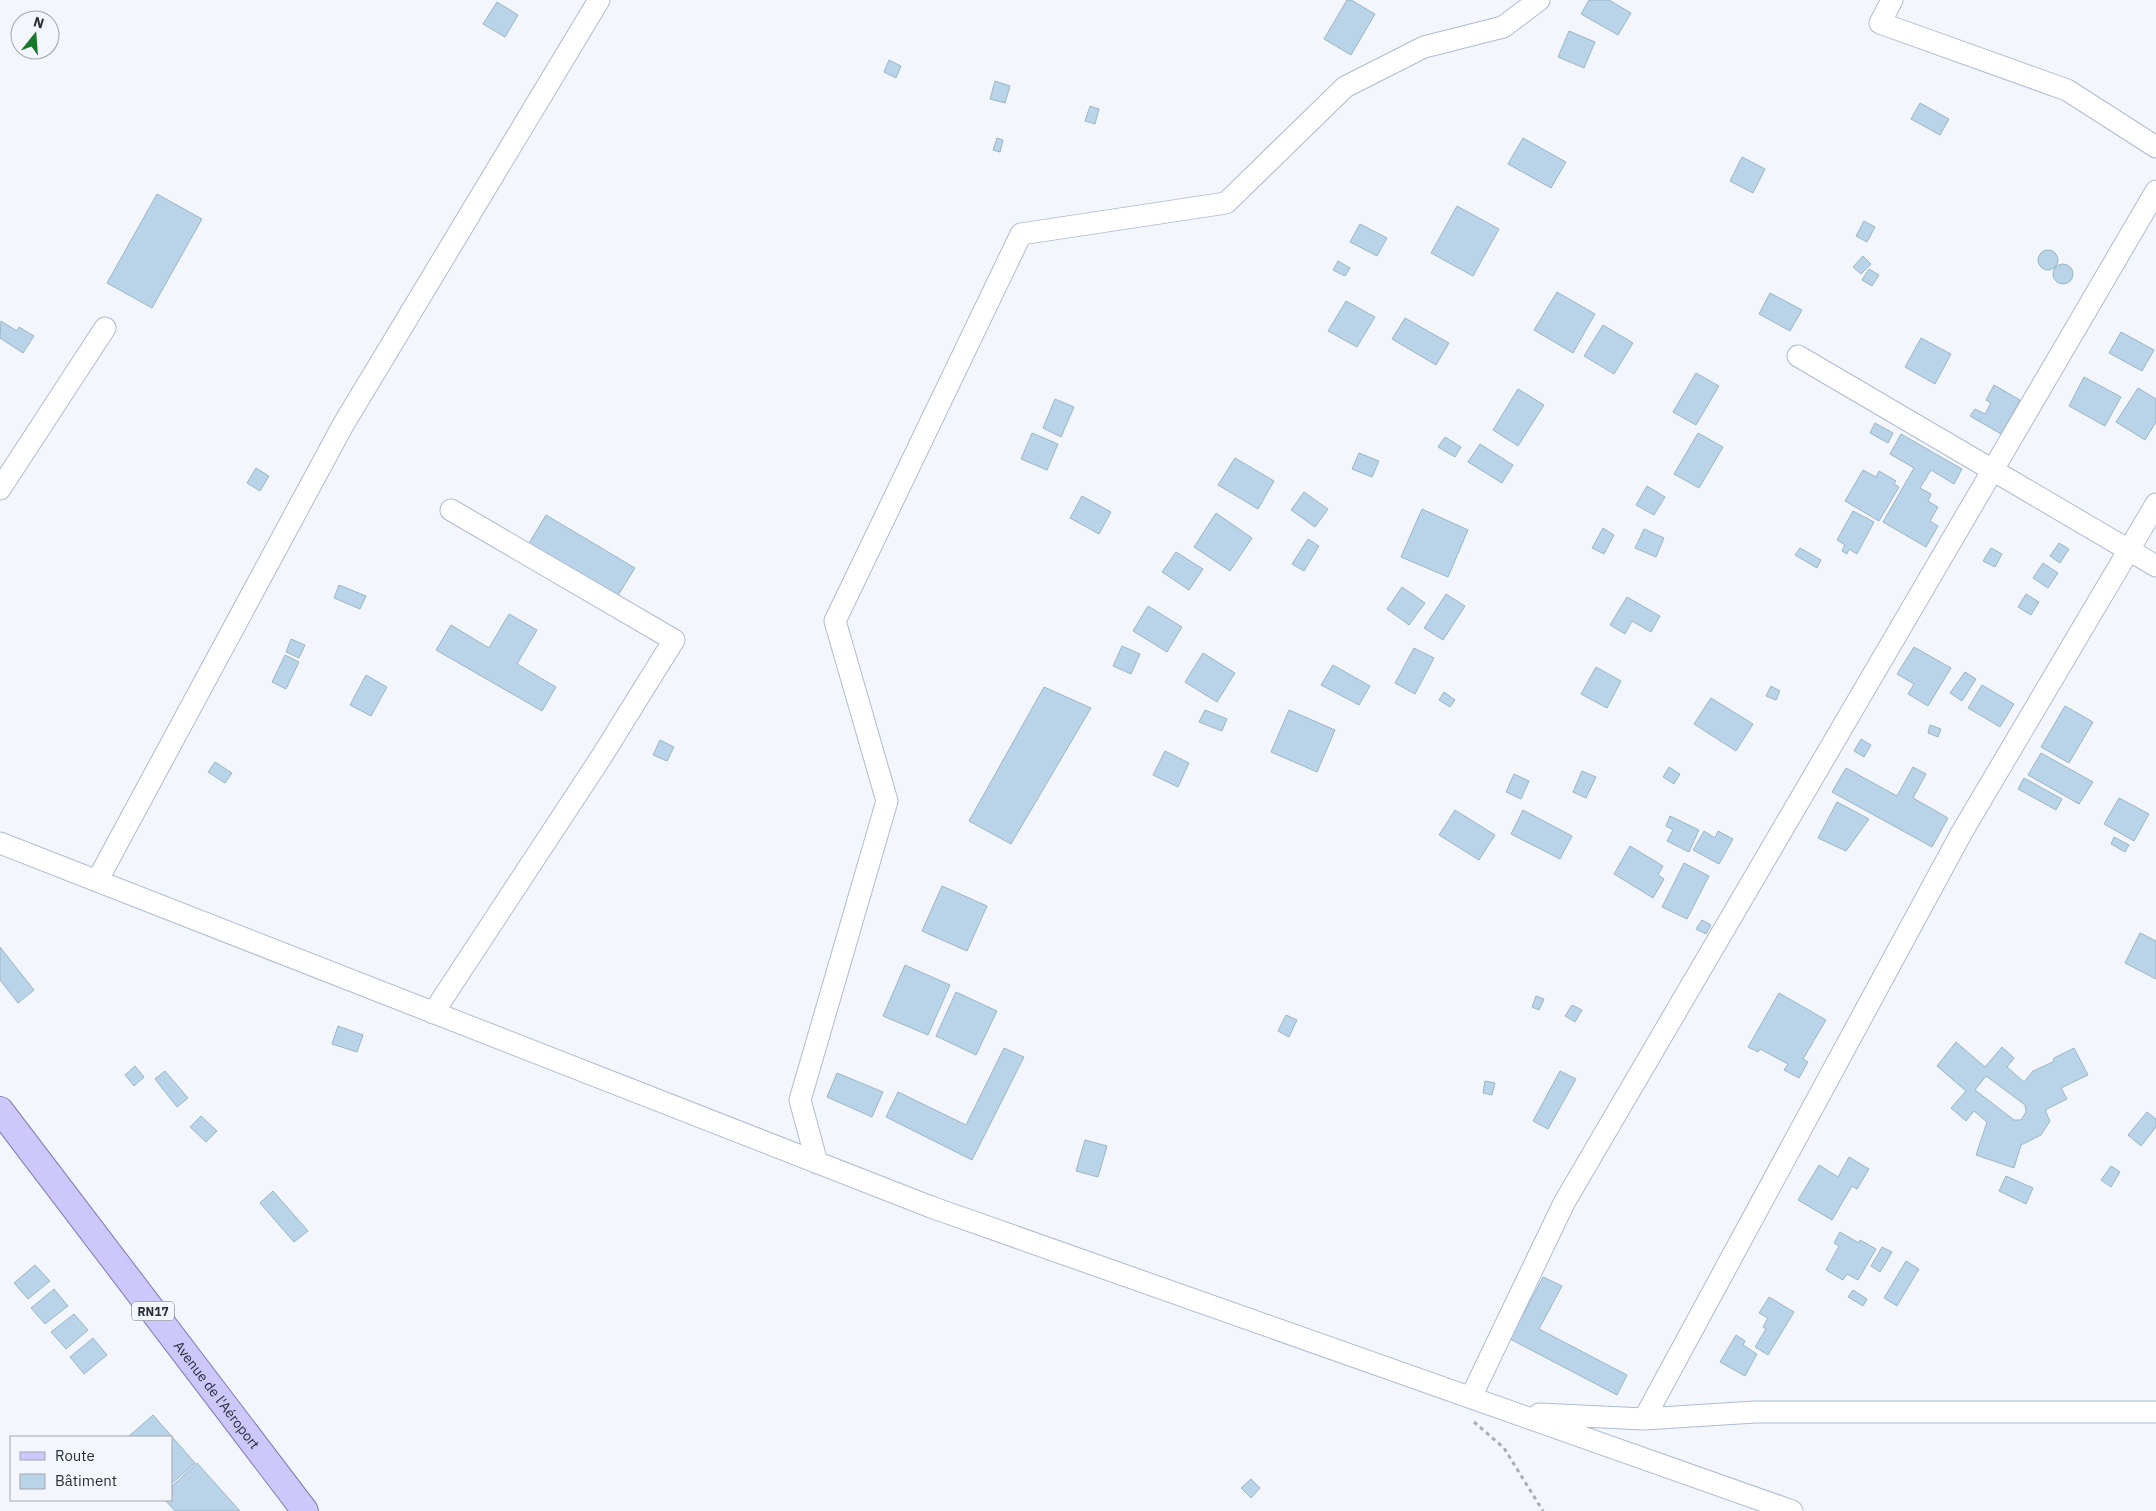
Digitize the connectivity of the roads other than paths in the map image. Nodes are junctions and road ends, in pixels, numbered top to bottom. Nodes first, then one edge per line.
1 (599, 0) edge
2 (1539, 0) edge
3 (1892, 0) edge
4 (2156, 147) edge
5 (2156, 191) edge
6 (105, 328) dead end
7 (1798, 356) dead end
8 (1992, 470) junction
9 (0, 489) edge
10 (2156, 504) edge
11 (450, 510) dead end
12 (2129, 550) junction
13 (2156, 566) edge
14 (0, 843) edge
15 (97, 881) junction
16 (433, 1013) junction
17 (0, 1110) edge
18 (818, 1162) junction
19 (1470, 1407) junction
20 (1515, 1412) junction
21 (2156, 1412) edge
22 (1644, 1419) junction
23 (305, 1511) edge
24 (1792, 1511) edge

1 - 15 street
2 - 18 street
3 - 4 street
5 - 8 street
6 - 9 street
7 - 8 street
8 - 12 street
8 - 19 street
10 - 12 street
11 - 16 street
12 - 13 street
12 - 22 street
14 - 15 street
15 - 16 street
16 - 18 street
17 - 23 main road, Avenue de l'Aéroport / RN17
18 - 19 street
19 - 20 street
20 - 22 street
20 - 24 street
21 - 22 street

